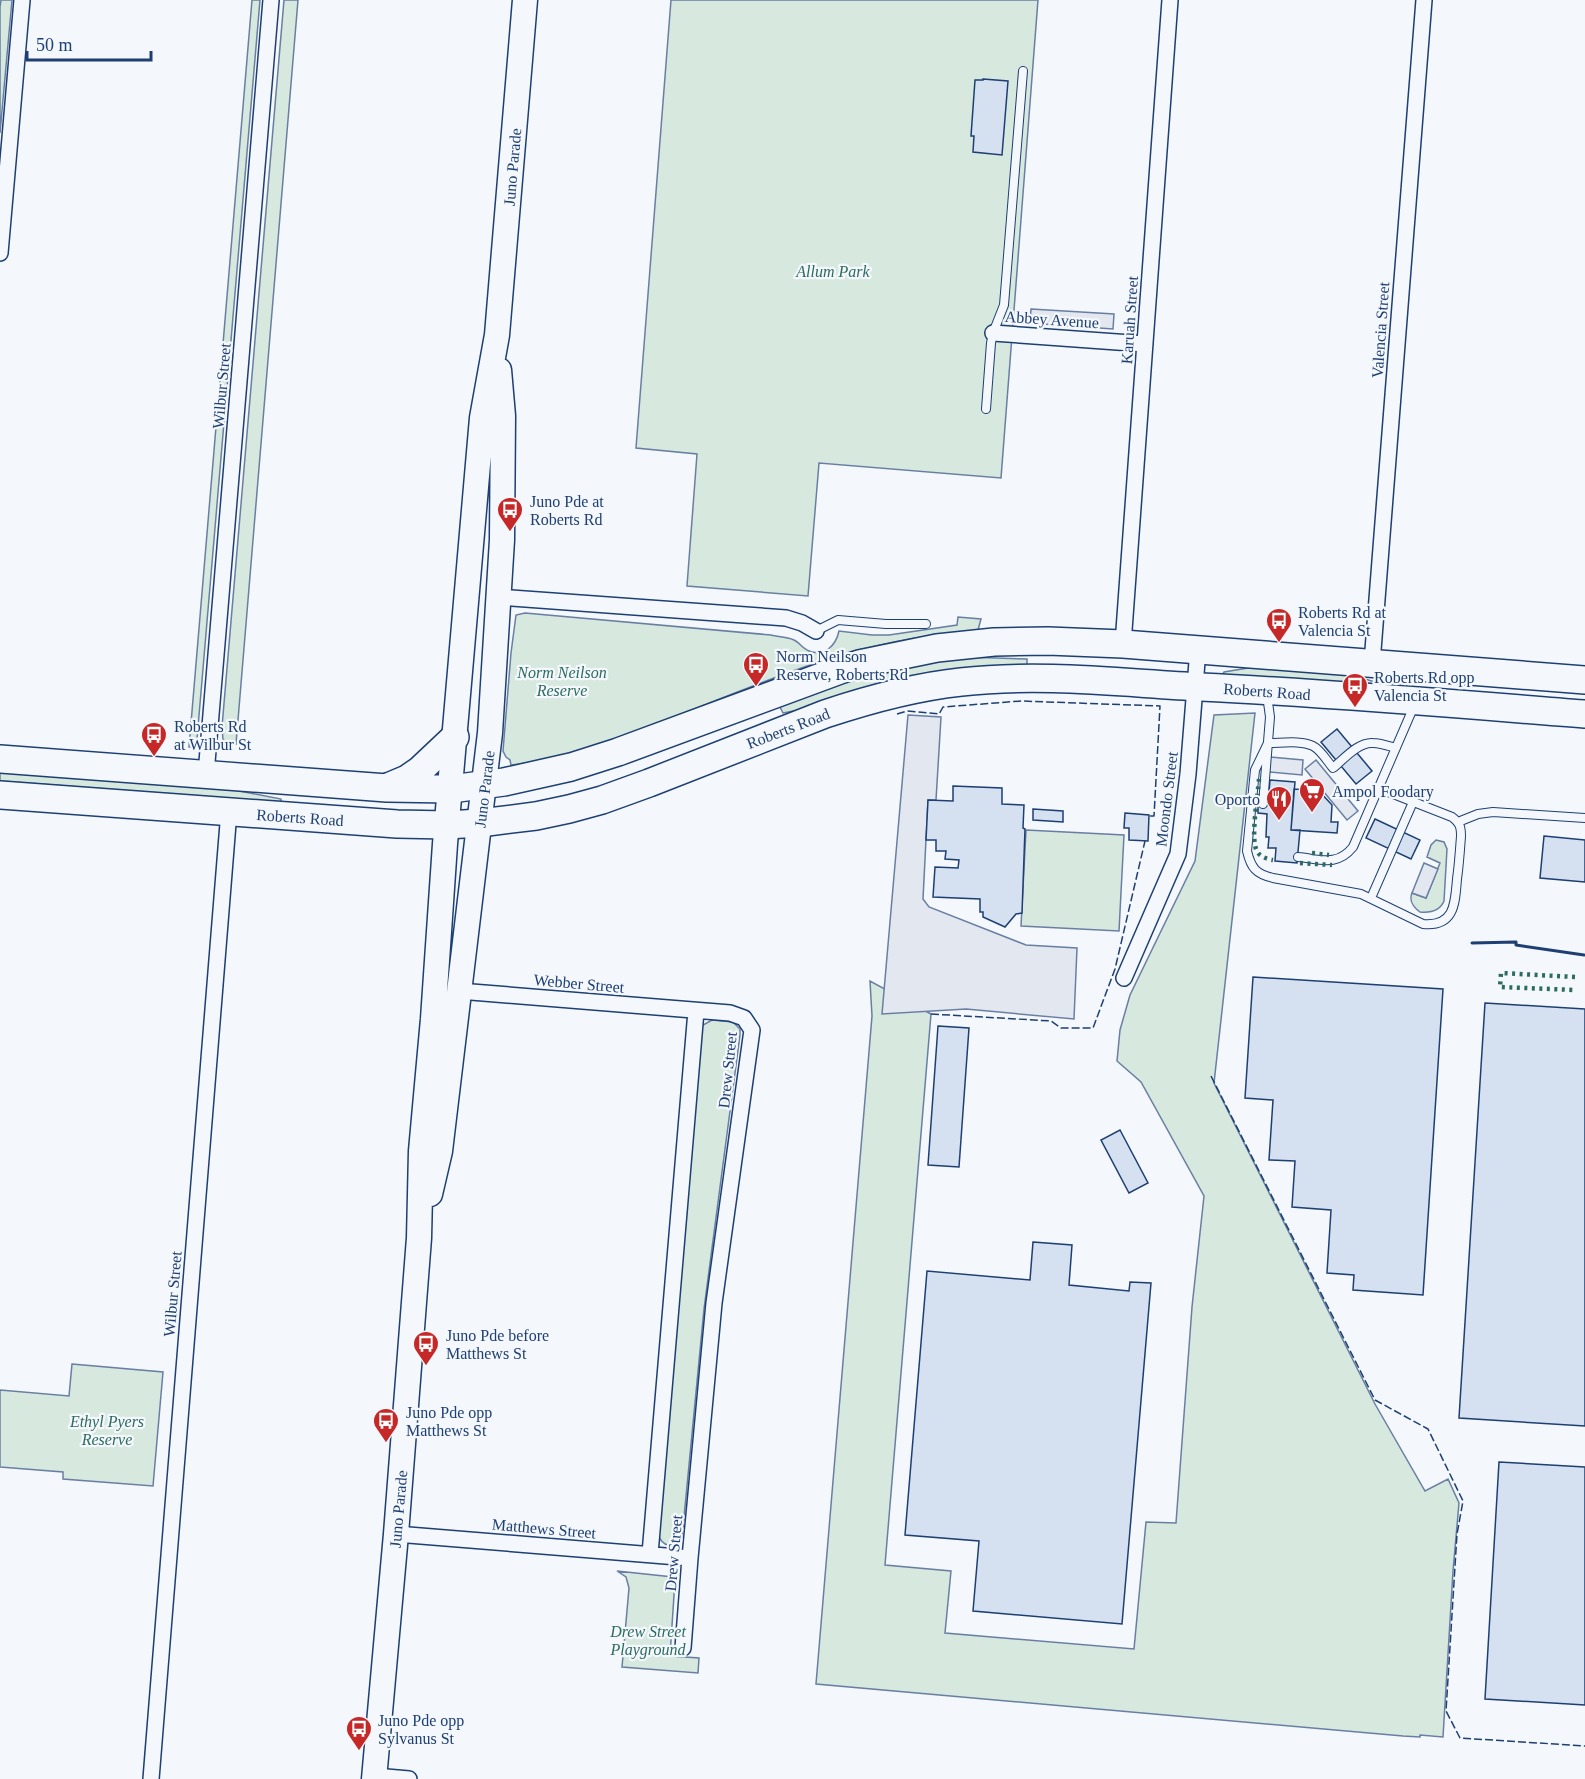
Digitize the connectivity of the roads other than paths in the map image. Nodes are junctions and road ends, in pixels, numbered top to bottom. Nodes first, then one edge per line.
1 (22, 0) edge
2 (271, 0) edge
3 (525, 0) edge
4 (1170, 0) edge
5 (1424, 0) edge
6 (1023, 71) dead end
7 (0, 253) edge
8 (993, 333) junction
9 (497, 335) junction
10 (1145, 344) junction
11 (986, 409) dead end
12 (499, 597) junction
13 (926, 624) dead end
14 (816, 631) joint
15 (1123, 644) junction
16 (1197, 649) junction
17 (1372, 663) junction
18 (1585, 680) edge
19 (1195, 687) junction
20 (1266, 691) junction
21 (1416, 702) junction
22 (1585, 714) edge
23 (455, 737) junction
24 (1269, 742) junction
25 (1396, 748) junction
26 (0, 759) edge
27 (206, 774) junction
28 (485, 785) junction
29 (387, 788) junction
30 (1378, 788) junction
31 (450, 789) junction
32 (0, 795) edge
33 (1413, 802) junction
34 (1263, 804) dead end
35 (229, 812) junction
36 (1585, 818) edge
37 (1458, 822) junction
38 (480, 823) junction
39 (447, 825) junction
40 (1298, 857) dead end
41 (1371, 898) junction
42 (1124, 978) dead end
43 (459, 991) junction
44 (696, 1011) junction
45 (419, 1238) junction
46 (396, 1534) junction
47 (650, 1554) junction
48 (690, 1558) junction
49 (683, 1648) dead end
50 (375, 1777) edge
51 (151, 1779) edge
52 (409, 1779) edge

1 - 7 street
2 - 27 street, Wilbur Street
3 - 9 main road, Juno Parade
4 - 10 street, Karuah Street
5 - 17 street, Valencia Street
6 - 8 lane
8 - 10 street, Abbey Avenue
8 - 11 lane
9 - 12 main road, Juno Parade
9 - 23 main road, Juno Parade
10 - 15 street, Karuah Street
12 - 14 street
12 - 28 main road, Juno Parade
13 - 14 lane
15 - 16 highway
15 - 28 highway
16 - 17 highway
16 - 19 street, Moondo Street
17 - 18 highway
19 - 20 highway, Roberts Road
19 - 38 highway, Roberts Road
19 - 42 street, Moondo Street
20 - 21 highway, Roberts Road
20 - 24 lane
21 - 22 highway, Roberts Road
21 - 25 lane
23 - 29 highway
23 - 31 main road, Juno Parade
24 - 25 lane
24 - 34 lane
24 - 41 lane
25 - 30 lane
26 - 27 highway
27 - 29 highway
28 - 31 highway
28 - 38 main road, Juno Parade
29 - 31 highway
30 - 33 lane
30 - 40 lane
31 - 39 main road, Juno Parade
32 - 35 highway, Roberts Road
33 - 37 lane
33 - 41 lane
35 - 39 highway, Roberts Road
35 - 51 street, Wilbur Street
36 - 37 lane
37 - 41 lane
38 - 39 highway, Roberts Road
38 - 43 main road, Juno Parade
39 - 45 main road, Juno Parade
43 - 44 street, Webber Street
43 - 45 main road, Juno Parade
44 - 47 street, Drew Street
44 - 48 street, Drew Street
45 - 46 main road, Juno Parade
46 - 47 street, Matthews Street
46 - 50 main road, Juno Parade
47 - 48 street, Matthews Street
48 - 49 street, Drew Street
50 - 52 street

